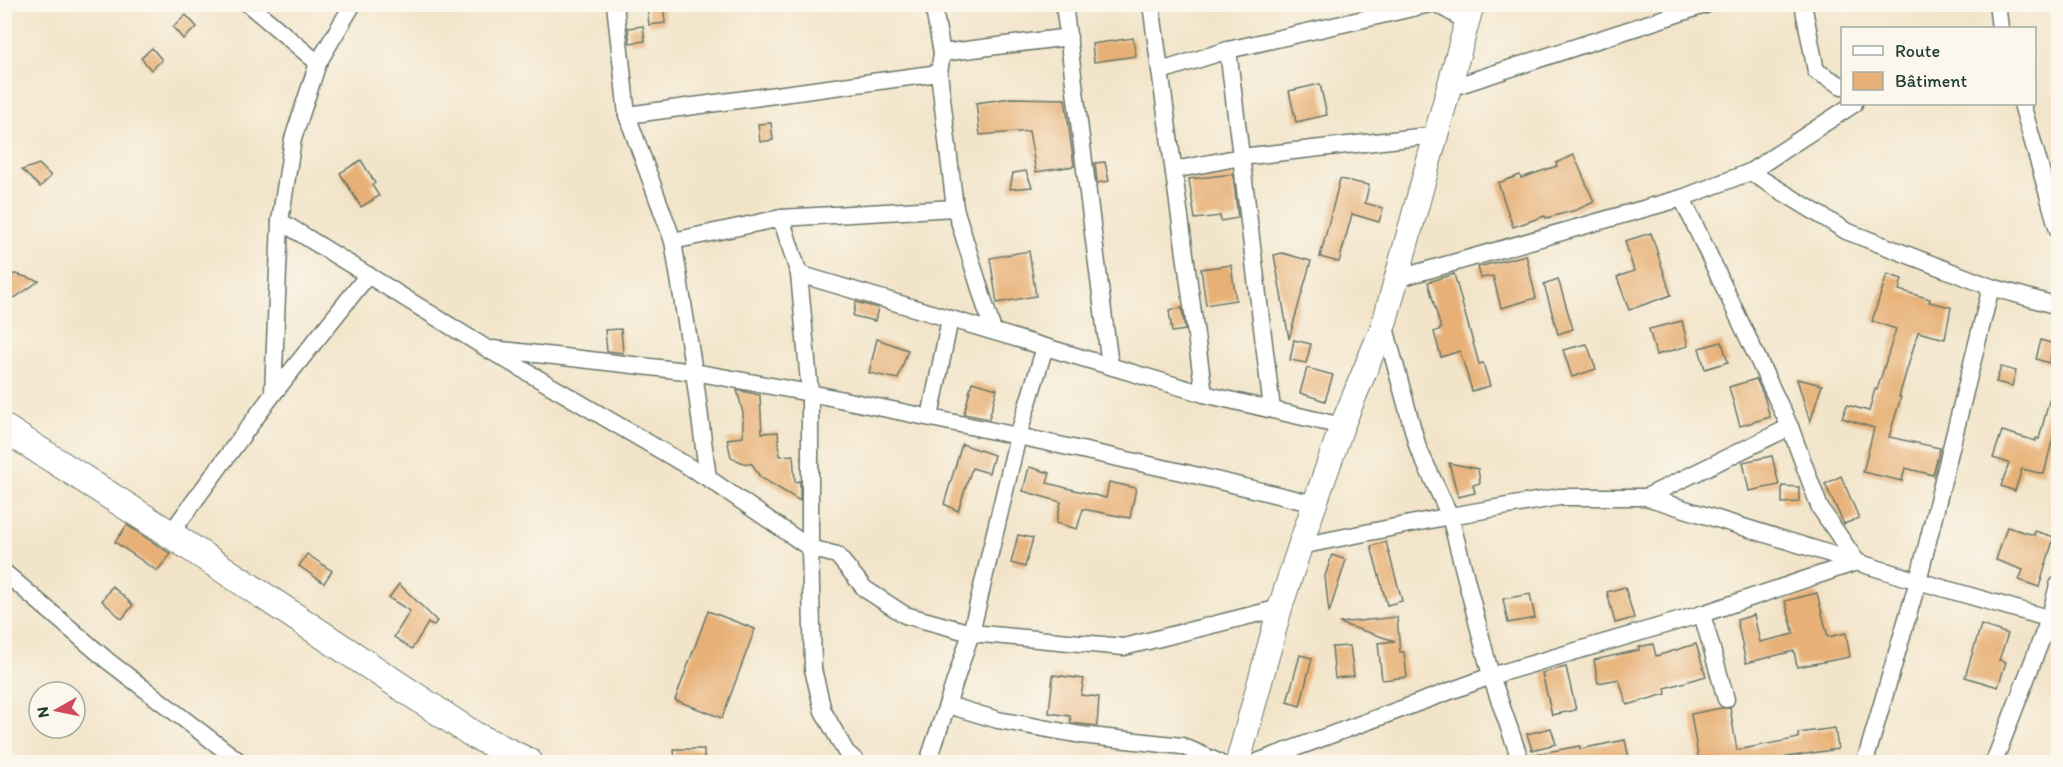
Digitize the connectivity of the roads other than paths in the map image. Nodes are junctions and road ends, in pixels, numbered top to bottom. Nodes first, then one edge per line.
1 (248, 4) edge
2 (354, 4) edge
3 (615, 4) edge
4 (933, 4) edge
5 (1064, 4) edge
6 (1151, 4) edge
7 (1430, 4) edge
8 (1437, 4) edge
9 (1708, 4) edge
10 (1803, 4) edge
11 (1470, 13) edge
12 (1998, 18) edge
13 (1984, 27) edge
14 (1069, 37) junction
15 (1228, 50) junction
16 (942, 53) junction
17 (318, 63) junction
18 (1161, 71) junction
19 (939, 73) junction
20 (1841, 85) edge
21 (1450, 88) junction
22 (1852, 105) edge
23 (2022, 105) edge
24 (627, 115) junction
25 (1436, 135) junction
26 (1241, 157) junction
27 (1174, 170) junction
28 (1750, 172) junction
29 (1682, 198) junction
30 (955, 208) junction
31 (782, 218) junction
32 (280, 221) junction
33 (2058, 230) edge
34 (673, 241) junction
35 (368, 274) junction
36 (799, 274) junction
37 (1396, 279) junction
38 (1991, 287) junction
39 (2058, 306) edge
40 (950, 319) junction
41 (1384, 324) junction
42 (993, 331) junction
43 (1045, 347) junction
44 (486, 348) junction
45 (1110, 366) junction
46 (694, 372) junction
47 (273, 393) junction
48 (810, 393) junction
49 (1204, 394) junction
50 (1272, 409) junction
51 (930, 417) junction
52 (1342, 426) junction
53 (1790, 427) junction
54 (4, 428) edge
55 (1018, 435) junction
56 (708, 478) junction
57 (1646, 497) junction
58 (1315, 504) junction
59 (1450, 516) junction
60 (170, 534) junction
61 (1300, 546) junction
62 (810, 548) junction
63 (1857, 562) junction
64 (4, 572) edge
65 (1918, 581) junction
66 (2058, 585) edge
67 (1280, 608) junction
68 (1702, 614) junction
69 (2054, 619) edge
70 (971, 633) junction
71 (1491, 676) junction
72 (1726, 699) dead end
73 (948, 705) junction
74 (240, 762) edge
75 (529, 762) edge
76 (857, 762) edge
77 (928, 762) edge
78 (1218, 762) edge
79 (1238, 762) edge
80 (1257, 762) edge
81 (1521, 762) edge
82 (1865, 762) edge
83 (1994, 762) edge

1 - 17 street
2 - 17 street
3 - 24 street
4 - 16 street
5 - 14 street
6 - 18 street
7 - 15 street
8 - 11 street
9 - 21 street
10 - 20 street
11 - 21 street
12 - 13 street
14 - 16 street
14 - 45 street
15 - 18 street
15 - 26 street
16 - 19 street
17 - 32 street
18 - 27 street
19 - 24 street
19 - 30 street
21 - 25 street
22 - 28 street
23 - 33 street
24 - 34 street
25 - 26 street
25 - 37 street
26 - 27 street
26 - 50 street
27 - 49 street
28 - 29 street
28 - 38 street
29 - 37 street
29 - 53 street
30 - 31 street
30 - 42 street
31 - 34 street
31 - 36 street
32 - 35 street
32 - 47 street
34 - 46 street
35 - 44 street
35 - 47 street
36 - 40 street
36 - 48 street
37 - 41 street
38 - 39 street
38 - 65 street
40 - 42 street
40 - 51 street
41 - 52 street
41 - 59 street
42 - 43 street
43 - 45 street
43 - 55 street
44 - 46 street
44 - 56 street
45 - 49 street
46 - 48 street
46 - 56 street
47 - 60 street
48 - 51 street
48 - 62 street
49 - 50 street
50 - 52 street
51 - 55 street
52 - 58 street
53 - 57 street
53 - 63 street
54 - 60 main road
55 - 58 street
55 - 70 street
56 - 62 street
57 - 59 street
57 - 63 street
58 - 61 street
59 - 61 street
59 - 71 street
60 - 75 main road
61 - 67 street
62 - 70 street
62 - 76 street
63 - 65 street
63 - 68 street
64 - 74 street
65 - 69 street
65 - 82 street
66 - 69 street
67 - 70 street
67 - 79 street
68 - 71 street
68 - 72 street
69 - 83 street
70 - 73 street
71 - 80 street
71 - 81 street
73 - 77 street
73 - 78 street

